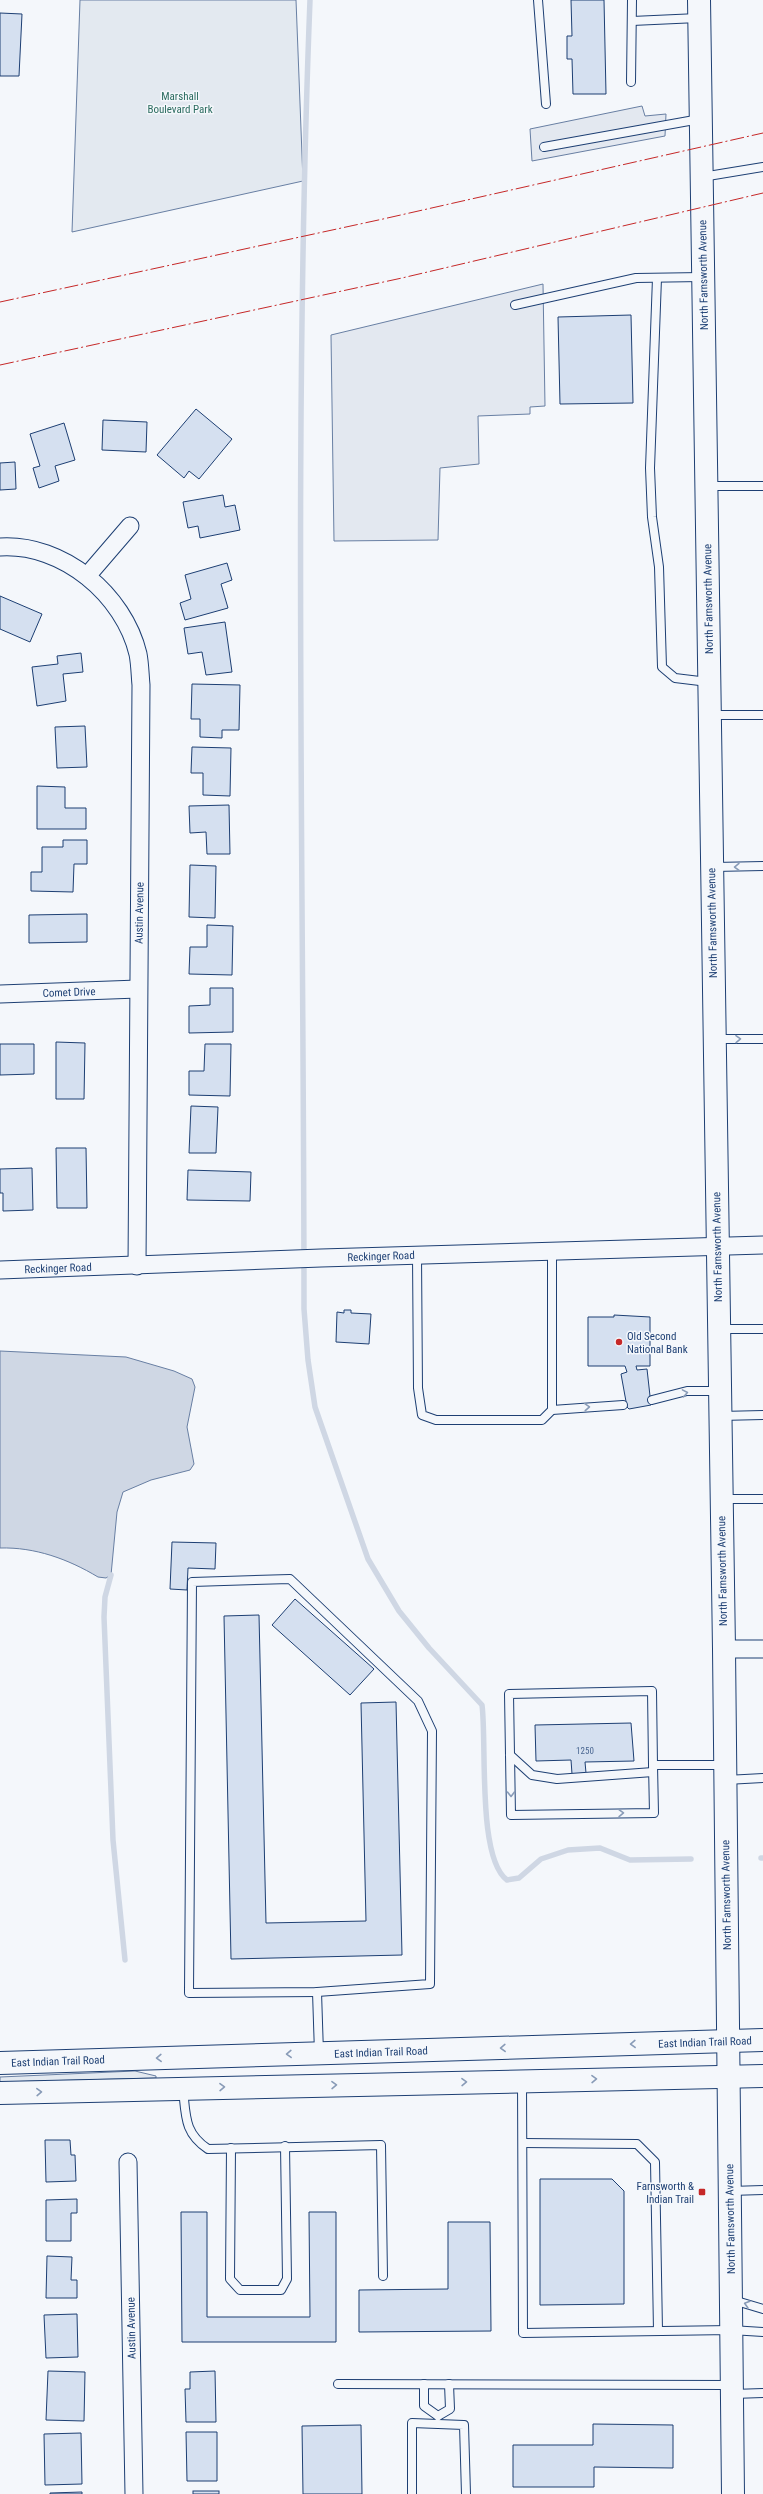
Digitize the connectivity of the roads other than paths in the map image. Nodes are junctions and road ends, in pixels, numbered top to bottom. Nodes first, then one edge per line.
1 (538, 0) edge
2 (632, 0) edge
3 (699, 9) edge
4 (632, 21) junction
5 (631, 82) dead end
6 (546, 104) dead end
7 (701, 118) junction
8 (544, 147) dead end
9 (763, 167) edge
10 (701, 177) junction
11 (703, 277) junction
12 (657, 278) junction
13 (515, 305) dead end
14 (706, 486) junction
15 (763, 486) edge
16 (130, 526) dead end
17 (0, 548) edge
18 (87, 576) junction
19 (709, 682) junction
20 (710, 715) junction
21 (763, 715) edge
22 (763, 866) edge
23 (712, 867) junction
24 (138, 989) junction
25 (0, 994) edge
26 (763, 1039) edge
27 (714, 1040) junction
28 (763, 1245) edge
29 (716, 1246) junction
30 (552, 1251) junction
31 (417, 1255) junction
32 (137, 1266) junction
33 (0, 1270) edge
34 (718, 1329) junction
35 (763, 1329) edge
36 (719, 1391) junction
37 (652, 1400) dead end
38 (623, 1405) dead end
39 (552, 1410) junction
40 (763, 1415) edge
41 (720, 1416) junction
42 (721, 1499) junction
43 (763, 1499) edge
44 (724, 1649) junction
45 (763, 1649) edge
46 (510, 1755) junction
47 (653, 1769) junction
48 (725, 1772) junction
49 (763, 1778) edge
50 (317, 1992) junction
51 (763, 2040) edge
52 (728, 2041) junction
53 (319, 2054) junction
54 (0, 2063) edge
55 (763, 2076) edge
56 (728, 2077) junction
57 (522, 2081) junction
58 (183, 2088) junction
59 (0, 2093) edge
60 (523, 2143) junction
61 (285, 2146) junction
62 (231, 2148) junction
63 (128, 2162) dead end
64 (763, 2190) edge
65 (729, 2191) junction
66 (383, 2276) dead end
67 (731, 2300) junction
68 (763, 2309) edge
69 (731, 2330) junction
70 (658, 2331) junction
71 (763, 2332) edge
72 (338, 2384) dead end
73 (424, 2384) junction
74 (449, 2384) junction
75 (732, 2390) junction
76 (763, 2393) edge
77 (438, 2420) junction
78 (134, 2494) edge
79 (412, 2494) edge
80 (466, 2494) edge
81 (733, 2494) edge

1 - 6 lane
2 - 4 lane
3 - 4 lane
3 - 7 main road, North Farnsworth Avenue
4 - 5 lane
7 - 8 lane
7 - 10 main road, North Farnsworth Avenue
9 - 10 lane
10 - 11 main road, North Farnsworth Avenue
11 - 12 lane
11 - 14 main road, North Farnsworth Avenue
12 - 13 lane
12 - 19 lane
14 - 15 lane
14 - 19 main road, North Farnsworth Avenue
16 - 18 street
17 - 18 street
18 - 24 street, Austin Avenue
19 - 20 main road, North Farnsworth Avenue
20 - 21 lane
20 - 23 main road, North Farnsworth Avenue
22 -> 23 lane
23 - 27 main road, North Farnsworth Avenue
24 - 25 street, Comet Drive
24 - 32 street, Austin Avenue
27 -> 26 lane
27 - 29 main road, North Farnsworth Avenue
28 - 29 street, Reckinger Road
29 - 30 street, Reckinger Road
29 - 34 main road, North Farnsworth Avenue
30 - 31 street, Reckinger Road
30 - 39 lane
31 - 32 street, Reckinger Road
31 - 39 lane
32 - 33 street, Reckinger Road
34 - 35 lane
34 - 36 main road, North Farnsworth Avenue
37 -> 36 lane
36 - 41 main road, North Farnsworth Avenue
39 -> 38 lane
40 - 41 lane
41 - 42 main road, North Farnsworth Avenue
42 - 43 lane
42 - 44 main road, North Farnsworth Avenue
44 - 45 street
44 - 48 main road, North Farnsworth Avenue
46 - 47 lane
46 -> 47 lane
46 - 47 lane
47 - 48 lane
48 - 49 lane
48 - 52 main road, North Farnsworth Avenue
50 - 50 lane
50 - 53 lane
51 - 52 main road, East Indian Trail Road
52 -> 53 main road, East Indian Trail Road
52 - 56 main road, North Farnsworth Avenue
53 -> 54 main road, East Indian Trail Road
55 - 56 main road
57 -> 56 main road
56 - 65 main road, North Farnsworth Avenue
58 -> 57 main road
57 - 60 lane
59 -> 58 main road
58 - 62 lane
60 - 70 lane
60 - 70 lane
61 - 62 lane
61 - 62 lane
61 - 66 lane
63 - 78 street, Austin Avenue
64 - 65 lane
65 - 67 main road, North Farnsworth Avenue
68 -> 67 lane
67 - 69 main road, North Farnsworth Avenue
69 - 70 lane
69 - 71 lane
69 - 75 main road, North Farnsworth Avenue
72 - 73 lane
73 - 74 lane
73 - 77 lane
74 - 75 lane
74 - 77 lane
75 - 76 lane
75 - 81 main road, North Farnsworth Avenue
77 - 79 lane
77 - 80 lane

